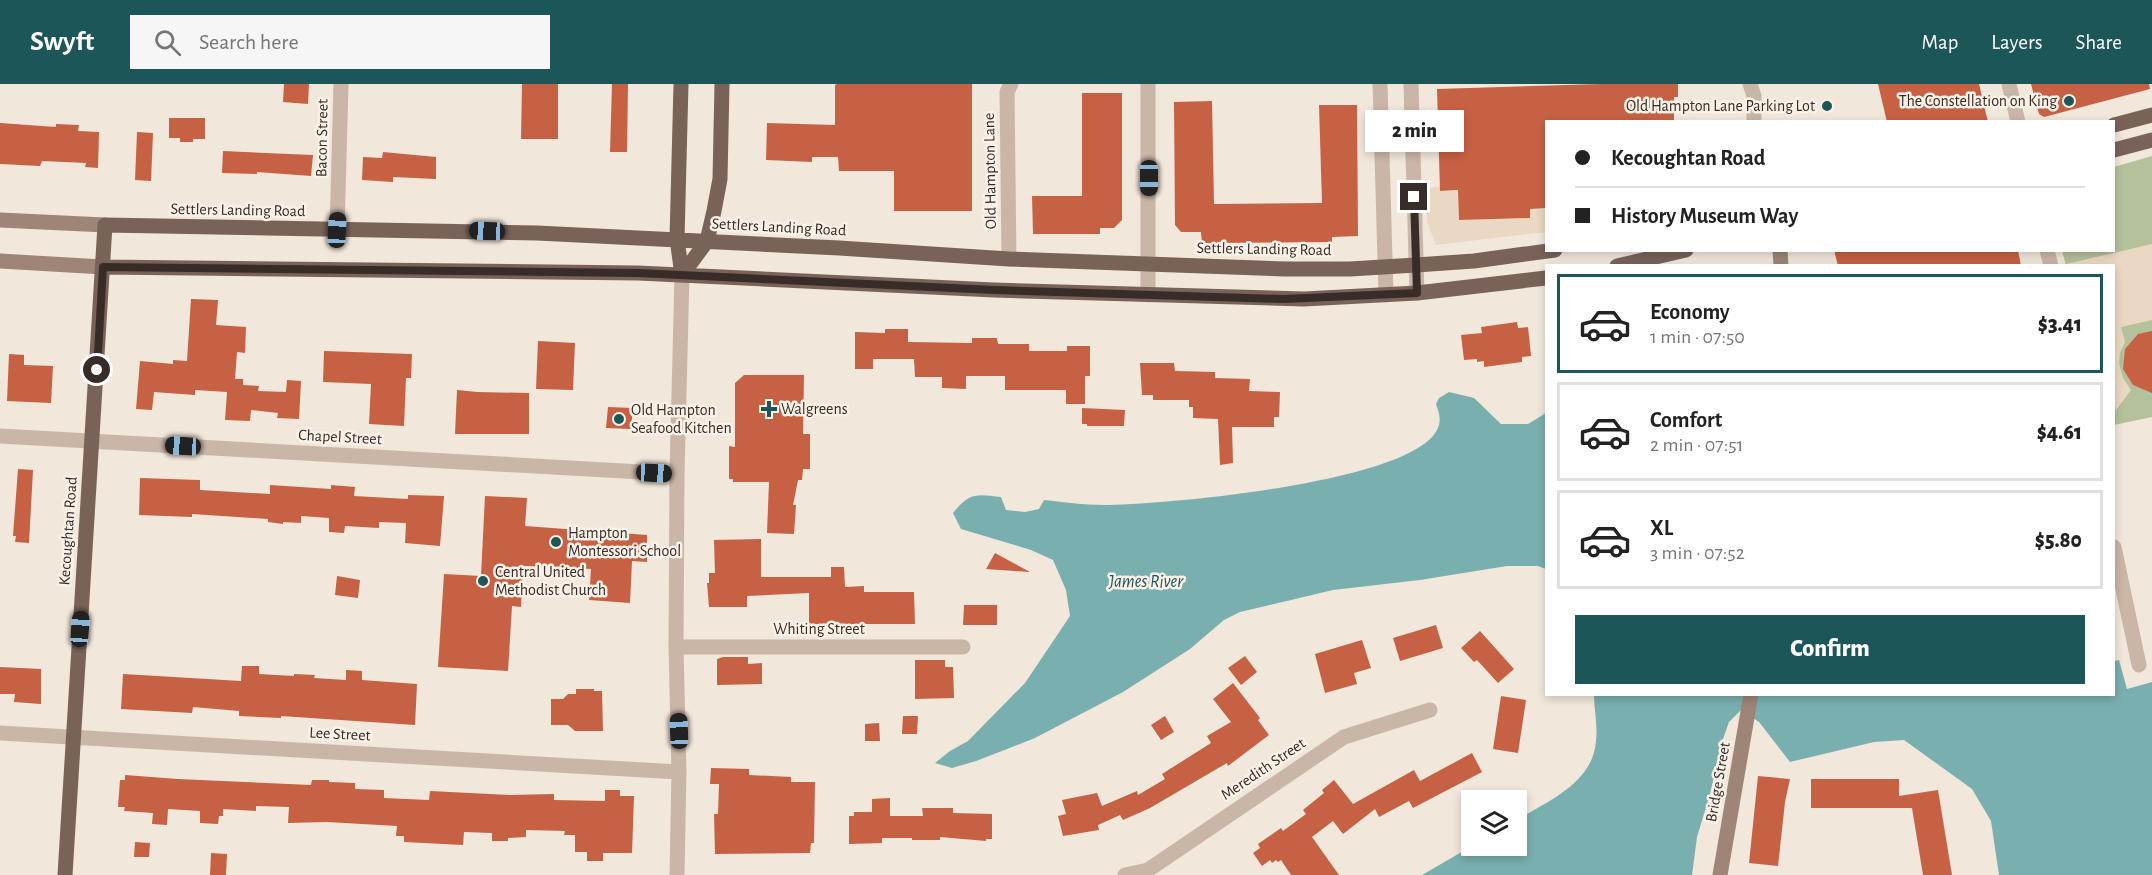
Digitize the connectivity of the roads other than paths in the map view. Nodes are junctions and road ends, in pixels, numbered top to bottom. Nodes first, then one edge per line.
1 (341, 84) edge
2 (681, 84) edge
3 (722, 84) edge
4 (1011, 84) edge
5 (1149, 84) edge
6 (1380, 84) edge
7 (1411, 84) edge
8 (1750, 84) edge
9 (2009, 84) edge
10 (2152, 115) edge
11 (1754, 120) edge
12 (2018, 120) edge
13 (2115, 125) edge
14 (2152, 140) edge
15 (2115, 150) edge
16 (0, 220) edge
17 (105, 225) junction
18 (337, 230) junction
19 (676, 239) junction
20 (707, 241) junction
21 (1545, 251) edge
22 (1677, 252) edge
23 (1009, 259) junction
24 (0, 261) edge
25 (1626, 264) edge
26 (1149, 265) junction
27 (1416, 265) junction
28 (103, 267) junction
29 (1386, 267) junction
30 (682, 275) junction
31 (1545, 278) edge
32 (1417, 293) junction
33 (1148, 295) junction
34 (1386, 295) junction
35 (0, 436) edge
36 (93, 441) junction
37 (677, 474) junction
38 (2115, 552) edge
39 (963, 646) dead end
40 (676, 647) junction
41 (2139, 665) dead end
42 (1751, 696) edge
43 (1430, 710) dead end
44 (0, 733) edge
45 (73, 737) junction
46 (679, 772) junction
47 (1148, 872) edge
48 (65, 875) edge
49 (677, 875) edge
50 (1125, 875) edge
51 (1720, 875) edge

1 - 18 street, Bacon Street
2 - 19 main road
3 - 20 main road
4 - 23 street, Old Hampton Lane
5 - 26 street
6 - 29 street
7 - 27 street
8 - 11 street
9 - 12 street
10 - 13 main road
14 - 15 main road
16 - 17 main road, Settlers Landing Road
17 - 18 main road, Settlers Landing Road
17 - 28 main road, Kecoughtan Road
18 - 19 main road, Settlers Landing Road
19 - 20 main road, Settlers Landing Road
19 - 30 main road
20 - 23 main road, Settlers Landing Road
20 - 30 main road
21 - 27 main road, Settlers Landing Road
22 - 25 main road
23 - 26 main road, Settlers Landing Road
24 - 28 main road
26 - 29 main road, Settlers Landing Road
26 - 33 street
27 - 29 main road, Settlers Landing Road
27 - 32 street
28 - 30 main road
28 - 36 main road, Kecoughtan Road
29 - 34 street
30 - 33 main road
30 - 37 street
31 - 32 main road
32 - 34 main road
33 - 34 main road
35 - 36 street, Chapel Street
36 - 37 street, Chapel Street
36 - 45 main road, Kecoughtan Road
37 - 40 street
38 - 41 street
39 - 40 street, Whiting Street
40 - 46 street
42 - 51 main road, Bridge Street
43 - 47 street, Meredith Street
44 - 45 street, Lee Street
45 - 46 street, Lee Street
45 - 48 main road, Kecoughtan Road
46 - 49 street
47 - 50 street, Meredith Street

